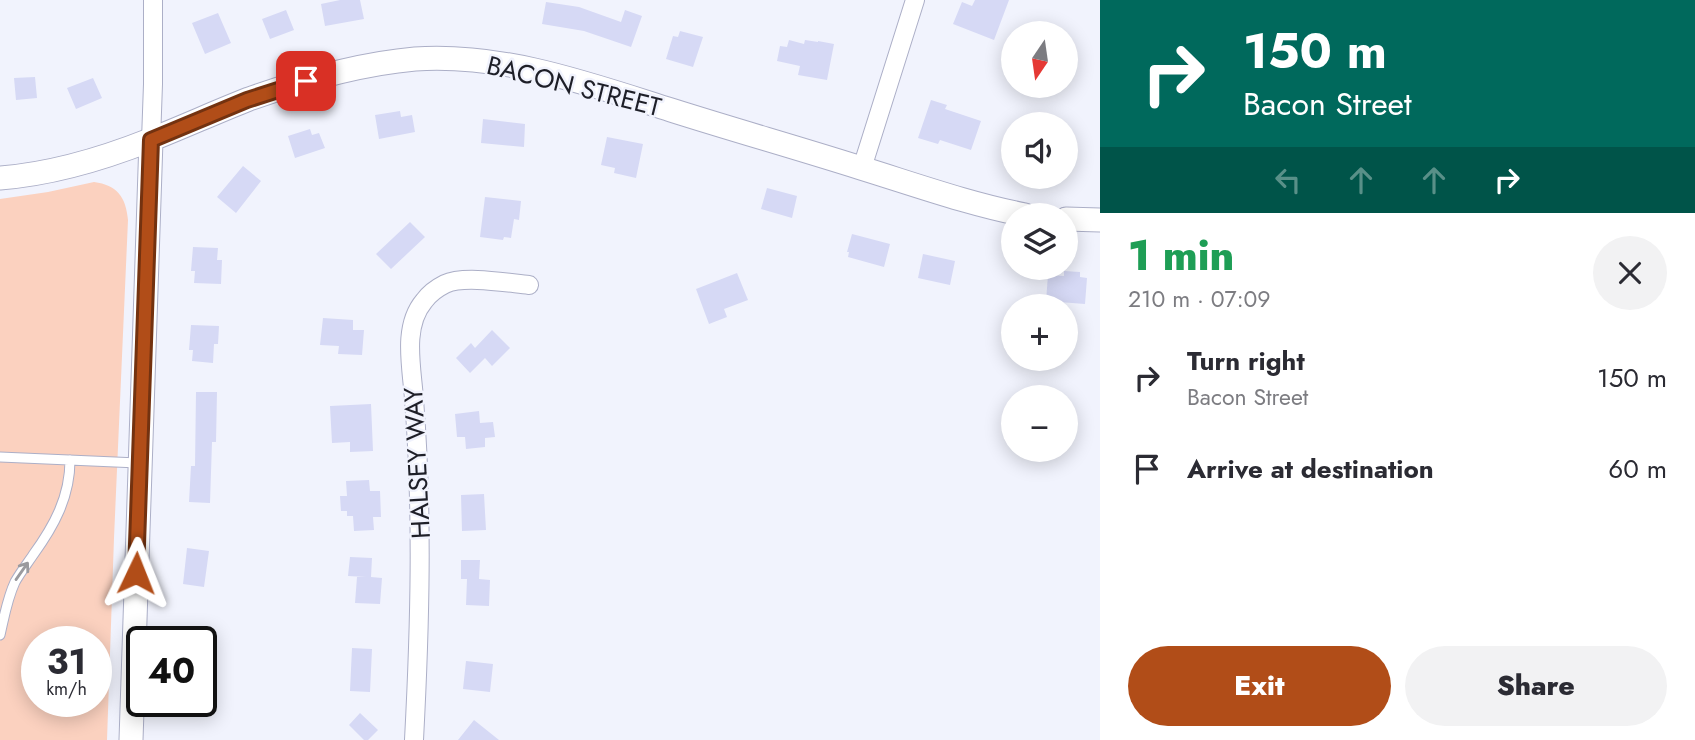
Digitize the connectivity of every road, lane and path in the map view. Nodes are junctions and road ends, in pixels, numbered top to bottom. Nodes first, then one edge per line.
1 (153, 0) edge
2 (915, 0) edge
3 (151, 140) junction
4 (862, 168) junction
5 (0, 178) edge
6 (1001, 210) edge
7 (1078, 219) edge
8 (1100, 220) edge
9 (529, 285) dead end
10 (0, 457) edge
11 (70, 460) junction
12 (140, 463) junction
13 (0, 635) edge
14 (131, 740) edge
15 (414, 740) edge

1 - 3 street
2 - 4 street
3 - 4 street, BACON STREET
3 - 5 street, BACON STREET
3 - 12 street
4 - 6 street, BACON STREET
7 - 8 street
9 - 15 street, HALSEY WAY
10 - 11 lane
11 - 12 lane
13 -> 11 lane
12 - 14 street

